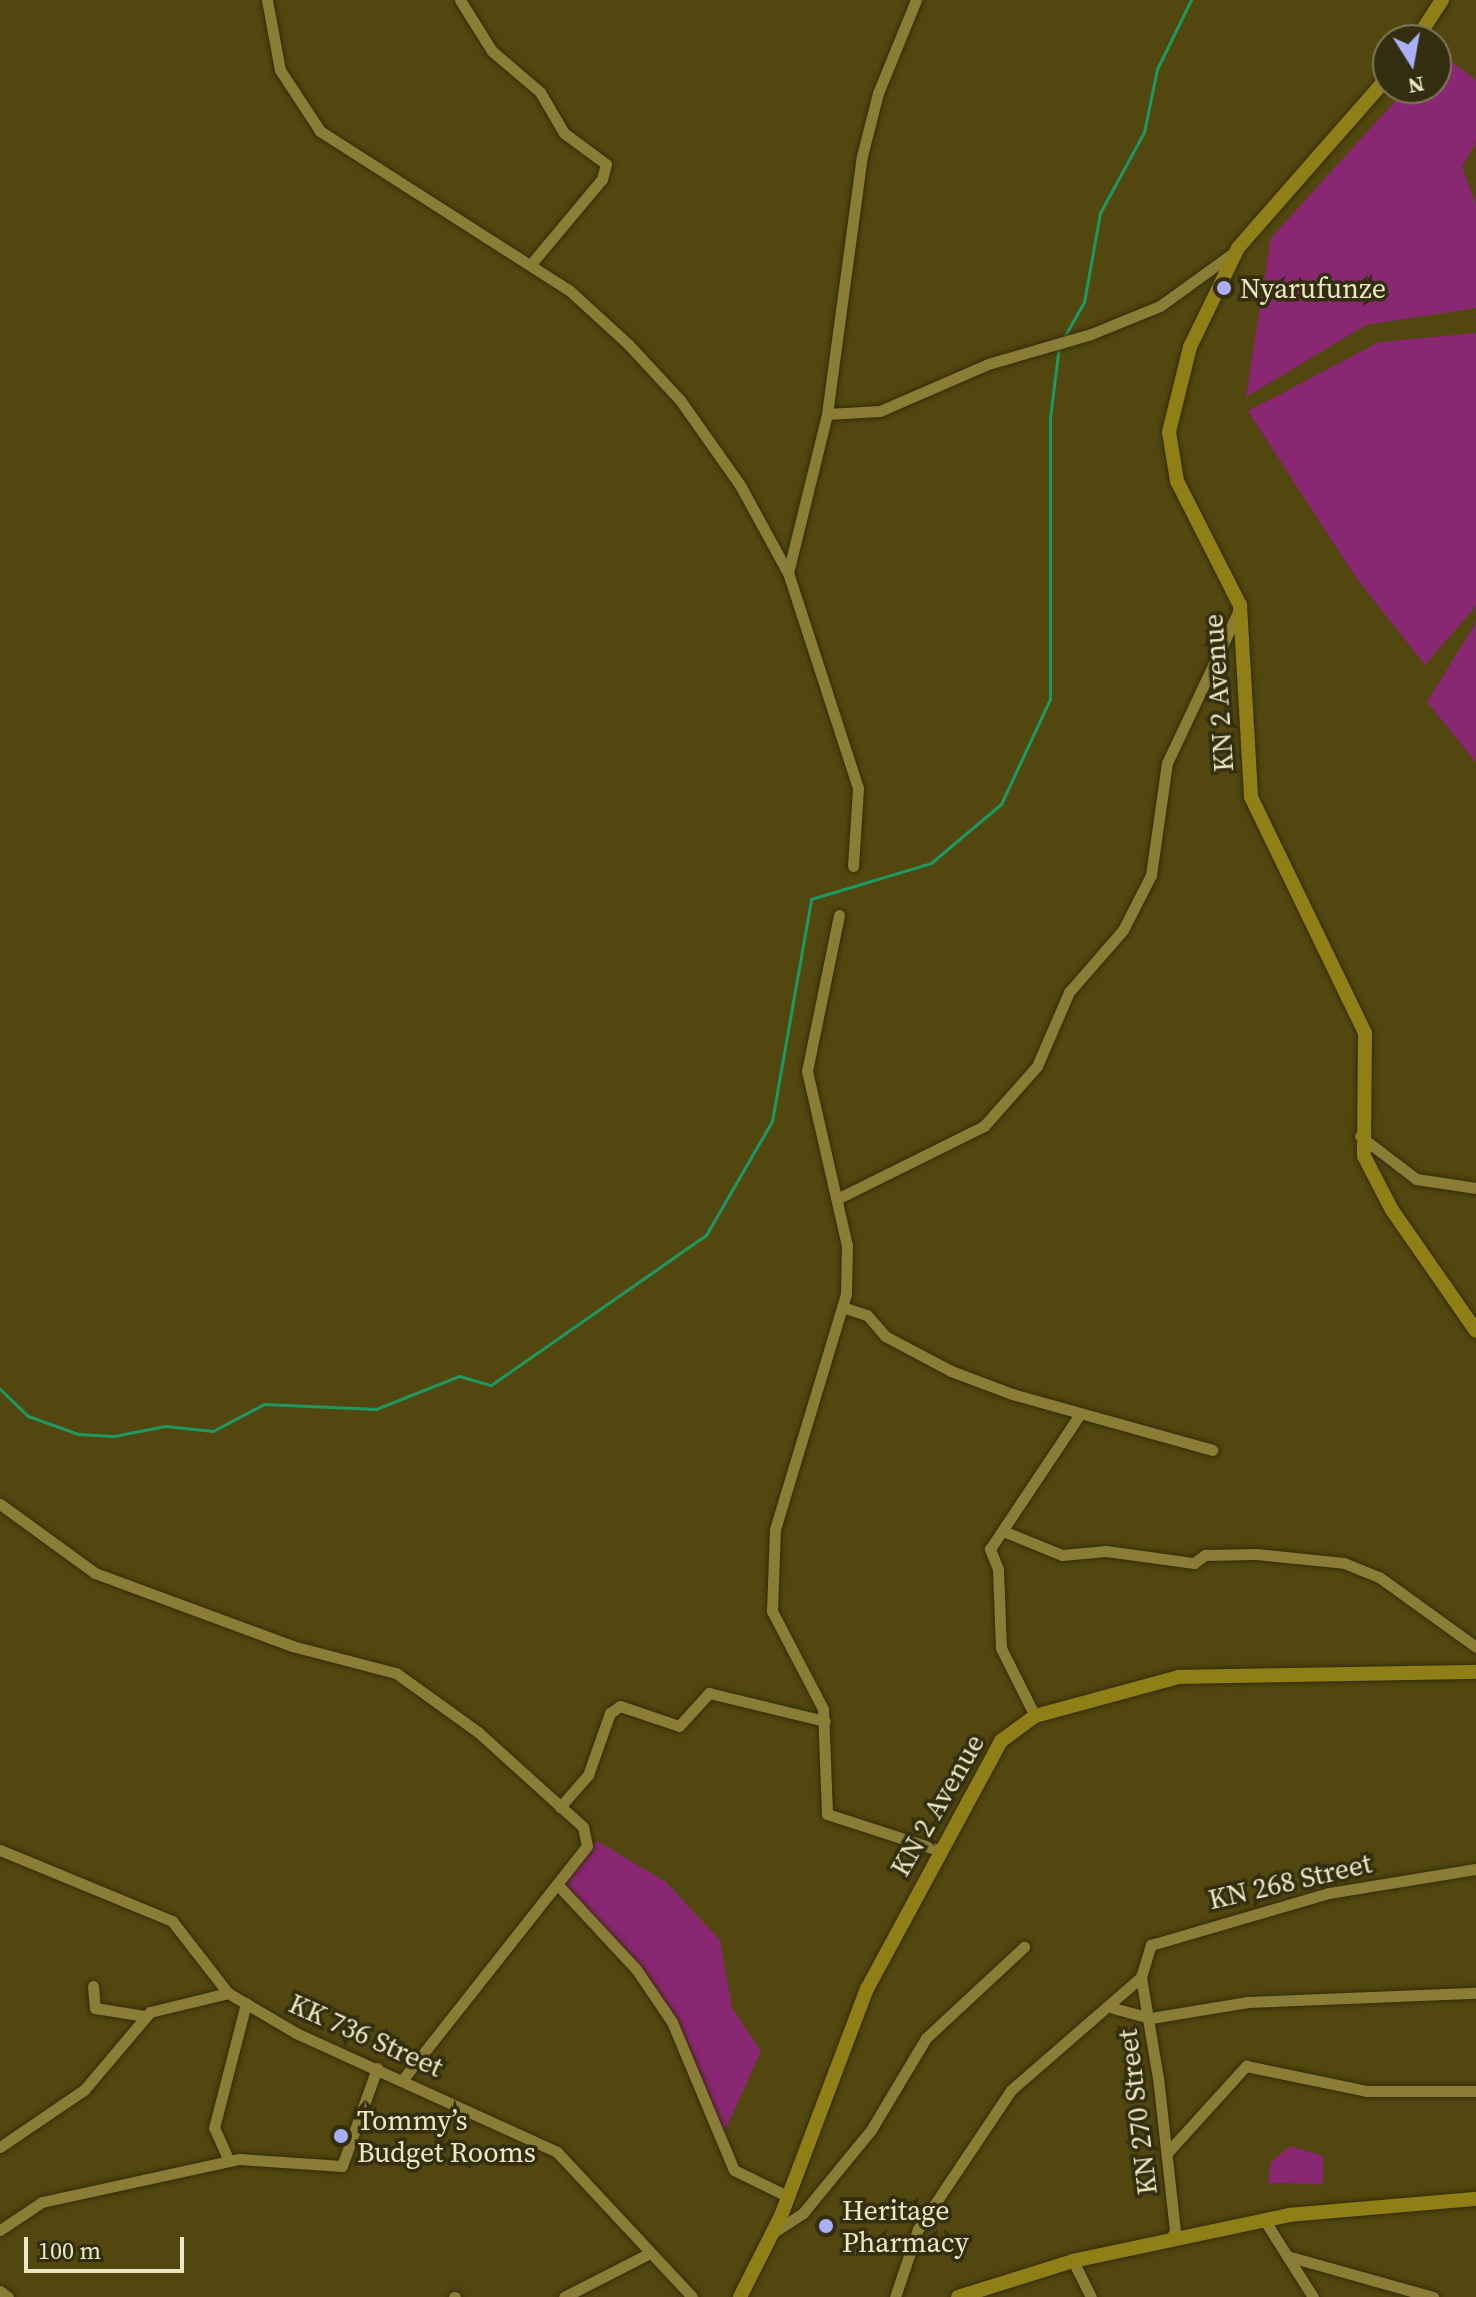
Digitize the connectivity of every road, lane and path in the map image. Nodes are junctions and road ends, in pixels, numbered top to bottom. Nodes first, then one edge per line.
1 (267, 0) edge
2 (460, 0) edge
3 (916, 0) edge
4 (1442, 0) edge
5 (1426, 24) edge
6 (1372, 95) edge
7 (1238, 248) junction
8 (531, 264) junction
9 (827, 414) junction
10 (788, 573) junction
11 (1240, 605) junction
12 (853, 866) dead end
13 (839, 915) dead end
14 (1359, 1136) junction
15 (1476, 1188) edge
16 (837, 1199) junction
17 (842, 1307) junction
18 (1476, 1331) edge
19 (1078, 1417) junction
20 (1212, 1450) dead end
21 (0, 1504) edge
22 (1003, 1531) junction
23 (1476, 1647) edge
24 (1476, 1672) edge
25 (1035, 1716) junction
26 (825, 1721) junction
27 (560, 1807) junction
28 (0, 1850) edge
29 (938, 1850) junction
30 (1476, 1869) edge
31 (557, 1884) junction
32 (1024, 1947) dead end
33 (1141, 1977) junction
34 (93, 1986) dead end
35 (228, 1993) junction
36 (1476, 1993) edge
37 (246, 2003) junction
38 (1113, 2008) junction
39 (145, 2016) junction
40 (1151, 2018) junction
41 (377, 2068) junction
42 (403, 2079) junction
43 (1476, 2091) edge
44 (0, 2147) edge
45 (1167, 2153) junction
46 (229, 2161) junction
47 (787, 2196) junction
48 (1476, 2199) edge
49 (1265, 2221) junction
50 (0, 2230) edge
51 (774, 2232) junction
52 (1170, 2240) junction
53 (648, 2254) junction
54 (1287, 2256) junction
55 (1073, 2261) junction
56 (1304, 2286) junction
57 (0, 2291) edge
58 (8, 2297) edge
59 (564, 2297) edge
60 (692, 2297) edge
61 (740, 2297) edge
62 (895, 2297) edge
63 (958, 2297) edge
64 (1091, 2297) edge
65 (1298, 2297) edge
66 (1313, 2297) edge
67 (1433, 2297) edge

1 - 8 street
2 - 8 street
3 - 9 street
4 - 5 main road
6 - 7 main road, KN 2 Avenue
7 - 9 street
7 - 11 main road, KN 2 Avenue
8 - 10 street
9 - 10 street
10 - 12 street
11 - 14 main road, KN 2 Avenue
11 - 16 street
13 - 16 street
14 - 15 street
14 - 18 main road, KN 2 Avenue
16 - 17 street
17 - 19 street
17 - 26 street
19 - 20 street
19 - 22 street
21 - 27 street
22 - 23 street
22 - 25 street
24 - 25 main road, KN 2 Avenue
25 - 29 main road, KN 2 Avenue
26 - 27 street
26 - 29 street
27 - 31 street
28 - 35 street, KK 736 Street
29 - 47 main road, KN 2 Avenue
30 - 33 street, KN 268 Street
31 - 42 street
31 - 47 street
32 - 51 street
33 - 38 street
33 - 40 street, KN 270 Street
34 - 39 street
35 - 37 street, KK 736 Street
35 - 39 street
36 - 40 street
37 - 41 street, KK 736 Street
37 - 46 street
38 - 40 street
38 - 62 street
39 - 44 street
40 - 45 street, KN 270 Street
41 - 42 street, KK 736 Street
41 - 46 street
42 - 53 street, KK 736 Street
43 - 45 street
45 - 52 street, KN 270 Street
46 - 50 street
47 - 51 main road, KN 2 Avenue
48 - 49 main road
49 - 52 main road
49 - 54 street
51 - 61 main road, KN 2 Avenue
52 - 55 main road
53 - 59 street
53 - 60 street, KK 736 Street
54 - 56 street
54 - 67 street
55 - 63 main road
55 - 64 street
56 - 65 street
56 - 66 street
57 - 58 street

